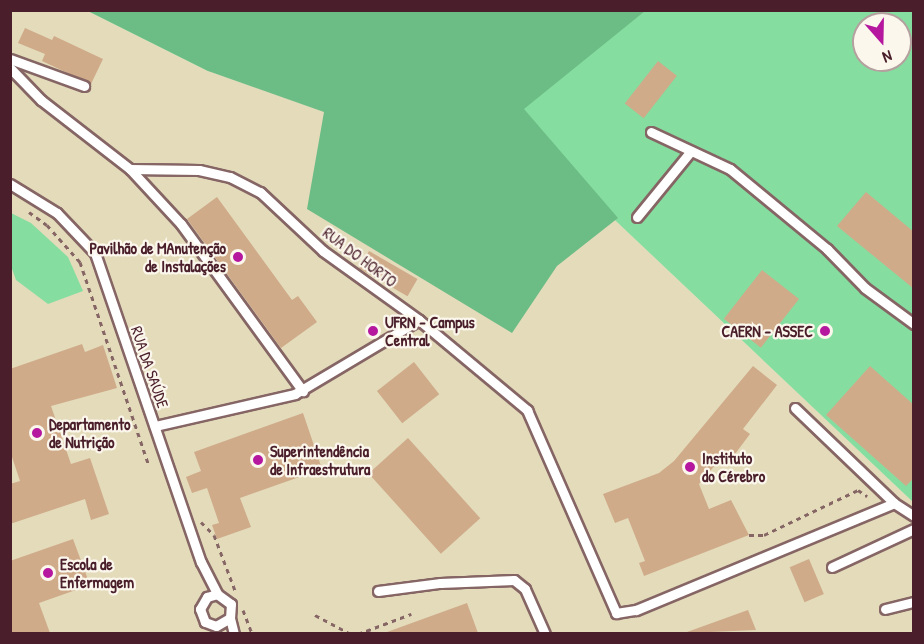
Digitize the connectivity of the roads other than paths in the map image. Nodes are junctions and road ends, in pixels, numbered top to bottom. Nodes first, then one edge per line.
1 (10, 59) edge
2 (10, 68) edge
3 (84, 86) dead end
4 (651, 132) dead end
5 (691, 151) junction
6 (130, 169) junction
7 (10, 184) edge
8 (637, 217) dead end
9 (419, 320) junction
10 (914, 324) edge
11 (303, 391) junction
12 (795, 408) dead end
13 (155, 426) junction
14 (894, 503) junction
15 (914, 516) edge
16 (914, 529) edge
17 (832, 567) dead end
18 (378, 591) dead end
19 (217, 594) junction
20 (914, 602) edge
21 (885, 609) dead end
22 (230, 618) junction
23 (212, 629) edge
24 (234, 633) edge
25 (545, 633) edge

1 - 3 lane
2 - 6 lane
4 - 5 lane
5 - 8 lane
5 - 10 lane
6 - 9 lane, RUA DO HORTO
6 - 11 lane
7 - 13 lane, RUA DA SAÚDE
9 - 11 lane
9 - 14 lane, RUA DO HORTO
11 - 13 lane
12 - 14 lane
13 - 19 lane, RUA DA SAÚDE
14 - 15 lane
16 - 17 lane
18 - 25 lane
19 - 22 lane, RUA DA SAÚDE
19 - 23 lane
20 - 21 lane
22 - 23 lane
22 - 24 lane, RUA DA SAÚDE

